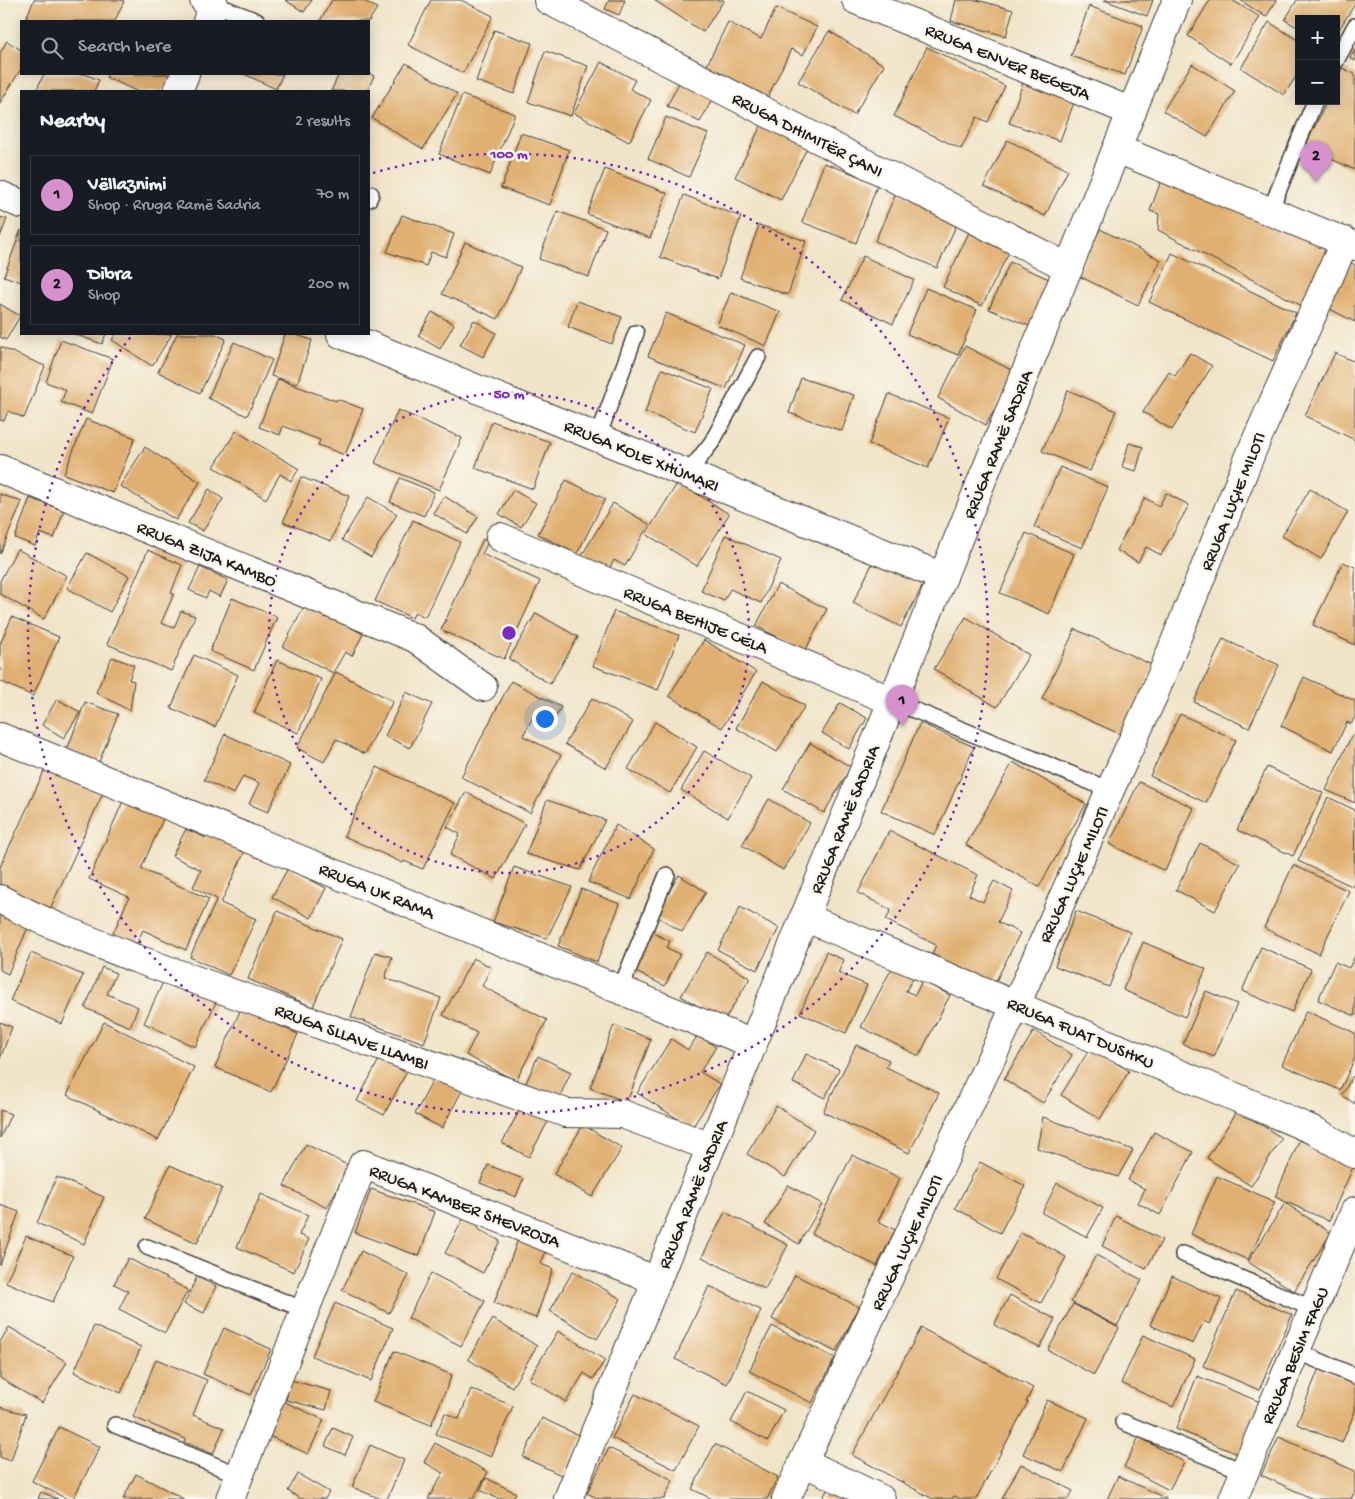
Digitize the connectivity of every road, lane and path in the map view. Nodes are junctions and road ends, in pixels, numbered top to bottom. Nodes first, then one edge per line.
1 (548, 0) edge
2 (856, 0) edge
3 (1177, 0) edge
4 (208, 8) edge
5 (253, 20) edge
6 (1355, 26) edge
7 (1337, 60) edge
8 (185, 75) edge
9 (178, 90) edge
10 (1313, 105) edge
11 (1132, 112) junction
12 (1117, 149) junction
13 (0, 195) edge
14 (20, 204) edge
15 (1270, 211) junction
16 (1350, 244) edge
17 (1069, 268) junction
18 (636, 333) dead end
19 (344, 335) edge
20 (758, 356) dead end
21 (598, 438) junction
22 (0, 469) edge
23 (687, 474) junction
24 (500, 537) dead end
25 (943, 577) junction
26 (483, 687) dead end
27 (892, 701) junction
28 (0, 736) edge
29 (1110, 790) junction
30 (667, 875) dead end
31 (0, 899) edge
32 (804, 917) junction
33 (620, 990) junction
34 (1016, 1005) junction
35 (753, 1044) junction
36 (711, 1148) junction
37 (1355, 1154) edge
38 (1355, 1210) edge
39 (147, 1247) dead end
40 (1183, 1254) dead end
41 (657, 1281) junction
42 (1314, 1309) junction
43 (305, 1310) junction
44 (1296, 1351) junction
45 (1355, 1376) edge
46 (1123, 1422) dead end
47 (115, 1425) dead end
48 (803, 1462) junction
49 (1244, 1472) junction
50 (235, 1487) edge
51 (568, 1499) edge
52 (786, 1499) edge
53 (881, 1499) edge
54 (1233, 1499) edge

1 - 17 street, RRUGA DHIMITËR ÇANI
2 - 11 street, RRUGA ENVER BEGEJA
3 - 11 street, RRUGA RAMË SADRIA
4 - 5 lane
6 - 7 lane
8 - 9 street
10 - 15 lane
11 - 12 street, RRUGA RAMË SADRIA
12 - 15 street
12 - 17 street, RRUGA RAMË SADRIA
13 - 14 street
15 - 16 street
16 - 29 street, RRUGA LUÇIE MILOTI
17 - 25 street, RRUGA RAMË SADRIA
18 - 21 lane
19 - 21 street, RRUGA KOLE XHUMARI
20 - 23 lane
21 - 23 street, RRUGA KOLE XHUMARI
22 - 26 street, RRUGA ZIJA KAMBO
23 - 25 street, RRUGA KOLE XHUMARI
24 - 27 street, RRUGA BEHIJE CELA
25 - 27 street, RRUGA RAMË SADRIA
27 - 29 lane
27 - 32 street, RRUGA RAMË SADRIA
28 - 33 street, RRUGA UK RAMA
29 - 34 street, RRUGA LUÇIE MILOTI
30 - 33 lane
31 - 36 street, RRUGA SLLAVE LLAMBI
32 - 34 street, RRUGA FUAT DUSHKU
32 - 35 street, RRUGA RAMË SADRIA
33 - 35 street, RRUGA UK RAMA
34 - 37 street, RRUGA FUAT DUSHKU
34 - 48 street, RRUGA LUÇIE MILOTI
35 - 36 street, RRUGA RAMË SADRIA
36 - 41 street, RRUGA RAMË SADRIA
38 - 42 street, RRUGA BESIM FAGU
39 - 43 lane
40 - 42 lane
41 - 43 street, RRUGA KAMBER SHEVROJA
41 - 51 street, RRUGA RAMË SADRIA
42 - 44 street, RRUGA BESIM FAGU
43 - 50 street, RRUGA KAMBER SHEVROJA
44 - 45 lane
44 - 49 street, RRUGA BESIM FAGU
46 - 49 lane
47 - 50 lane
48 - 52 street, RRUGA LUÇIE MILOTI
48 - 53 street
49 - 54 street, RRUGA BESIM FAGU

